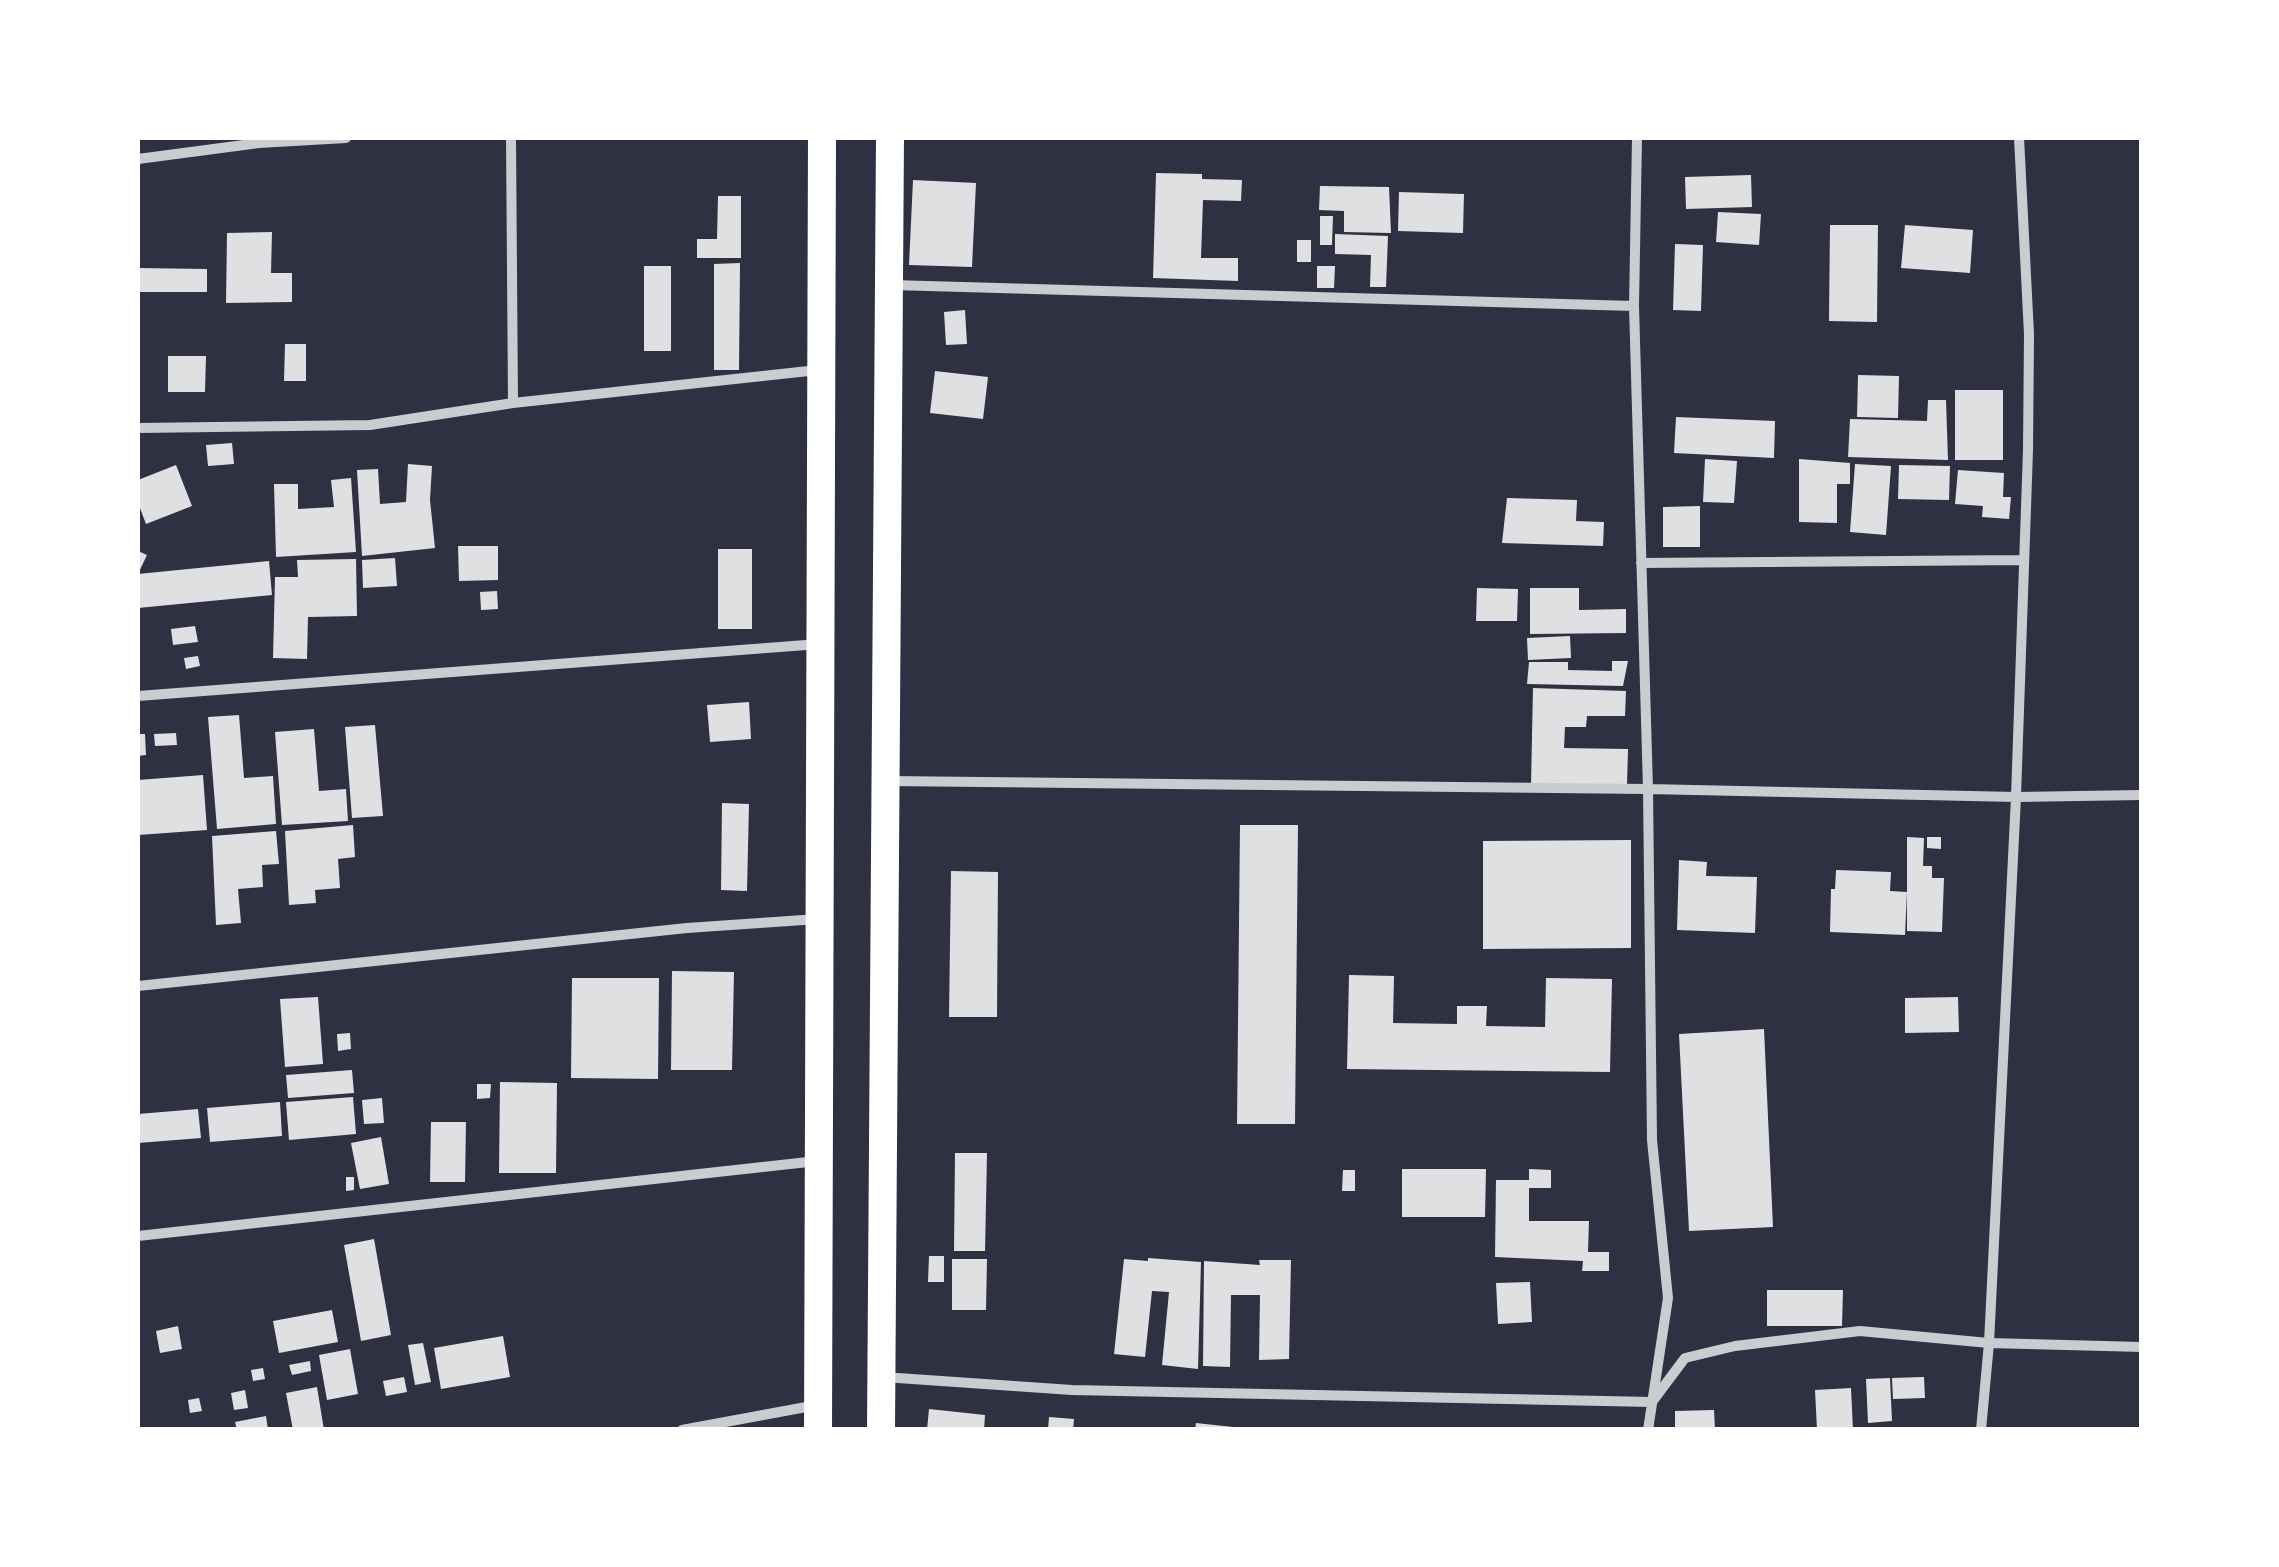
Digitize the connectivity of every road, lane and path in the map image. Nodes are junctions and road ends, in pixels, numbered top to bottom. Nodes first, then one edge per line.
1 (346, 138) edge
2 (511, 138) edge
3 (822, 138) edge
4 (890, 138) edge
5 (1637, 138) edge
6 (2020, 138) edge
7 (138, 159) edge
8 (889, 284) junction
9 (1634, 306) junction
10 (822, 369) junction
11 (513, 403) junction
12 (138, 428) edge
13 (2022, 560) junction
14 (1641, 564) junction
15 (820, 644) junction
16 (138, 696) edge
17 (886, 781) junction
18 (1648, 789) junction
19 (2142, 794) edge
20 (2016, 797) junction
21 (819, 919) junction
22 (138, 986) edge
23 (819, 1161) junction
24 (138, 1236) edge
25 (1989, 1343) junction
26 (2142, 1346) edge
27 (883, 1377) junction
28 (1652, 1402) junction
29 (818, 1417) edge
30 (682, 1430) edge
31 (881, 1430) edge
32 (1648, 1430) edge
33 (1982, 1430) edge

1 - 7 street
2 - 11 street
3 - 10 highway
4 - 8 highway
5 - 9 street
6 - 13 street
8 - 9 street
8 - 17 highway
9 - 14 street
10 - 11 street
10 - 15 highway
11 - 12 street
13 - 14 street
13 - 20 street
14 - 18 street
15 - 16 street
15 - 21 highway
17 - 18 street
17 - 27 highway
18 - 20 street
18 - 28 street
19 - 20 street
20 - 25 street
21 - 22 street
21 - 23 highway
23 - 24 street
23 - 29 highway
25 - 26 street
25 - 28 street
25 - 33 street
27 - 28 street
27 - 31 highway
28 - 32 street
29 - 30 street

